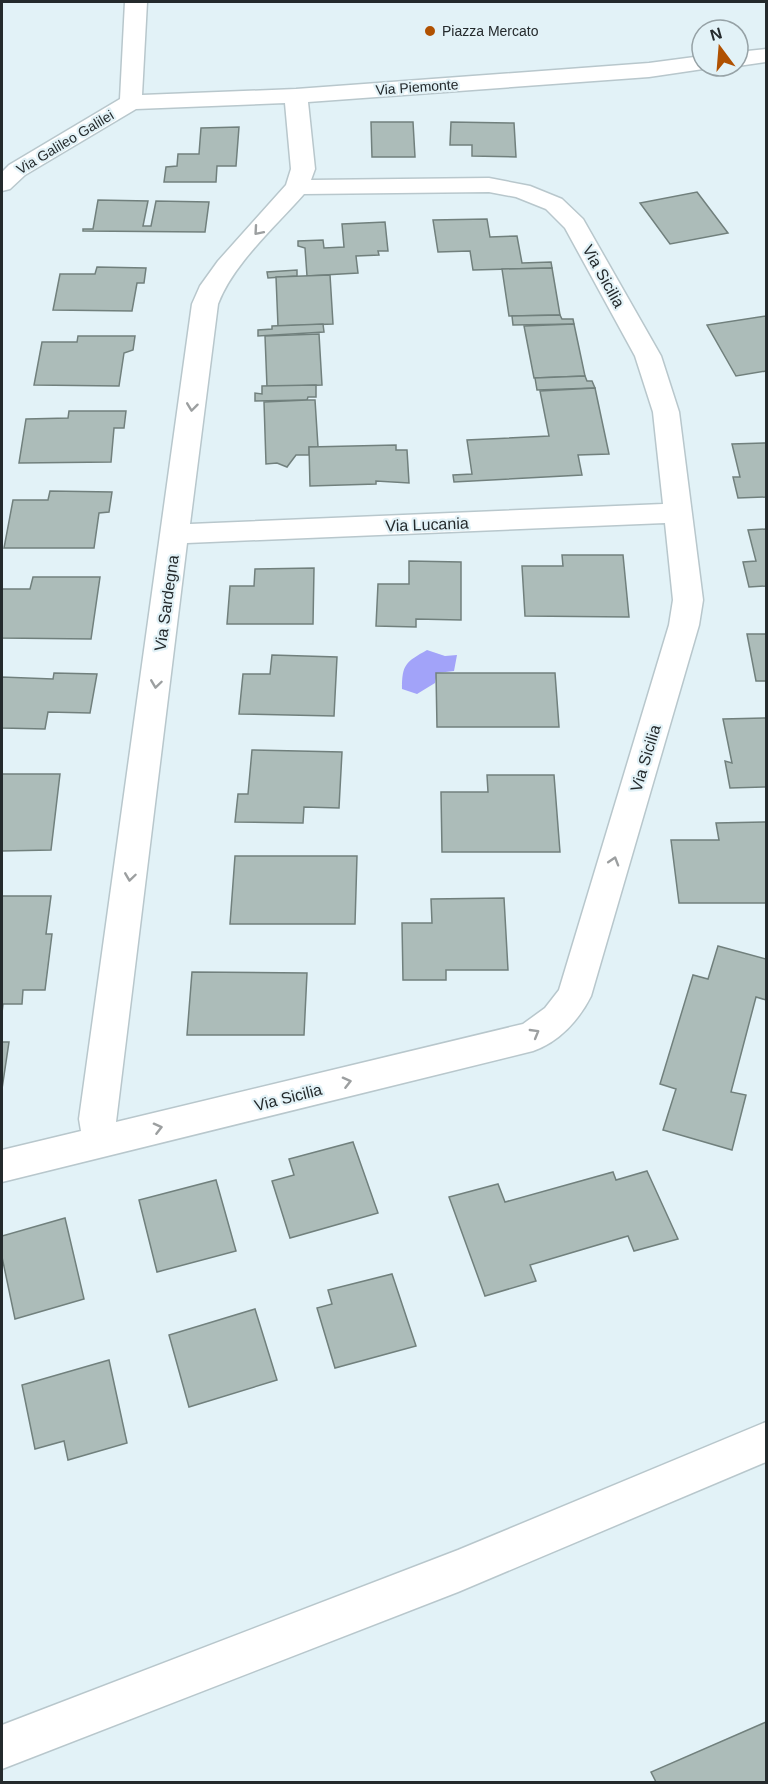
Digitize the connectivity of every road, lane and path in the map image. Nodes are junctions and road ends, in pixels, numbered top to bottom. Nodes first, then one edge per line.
1 (136, 2) edge
2 (766, 56) edge
3 (750, 58) edge
4 (690, 64) edge
5 (296, 96) junction
6 (131, 102) junction
7 (2, 184) edge
8 (297, 187) junction
9 (679, 513) junction
10 (176, 534) junction
11 (101, 1142) junction
12 (2, 1166) edge
13 (766, 1442) edge
14 (2, 1747) edge

1 - 6 street
2 - 3 street
4 - 5 street, Via Piemonte
5 - 6 street, Via Piemonte
5 - 8 street
6 - 7 street, Via Galileo Galilei
8 - 9 street, Via Sicilia
8 -> 10 street, Via Sardegna
9 - 10 street, Via Lucania
11 -> 9 street, Via Sicilia
10 -> 11 street, Via Sardegna
11 - 12 street, Via Sicilia
13 - 14 street

